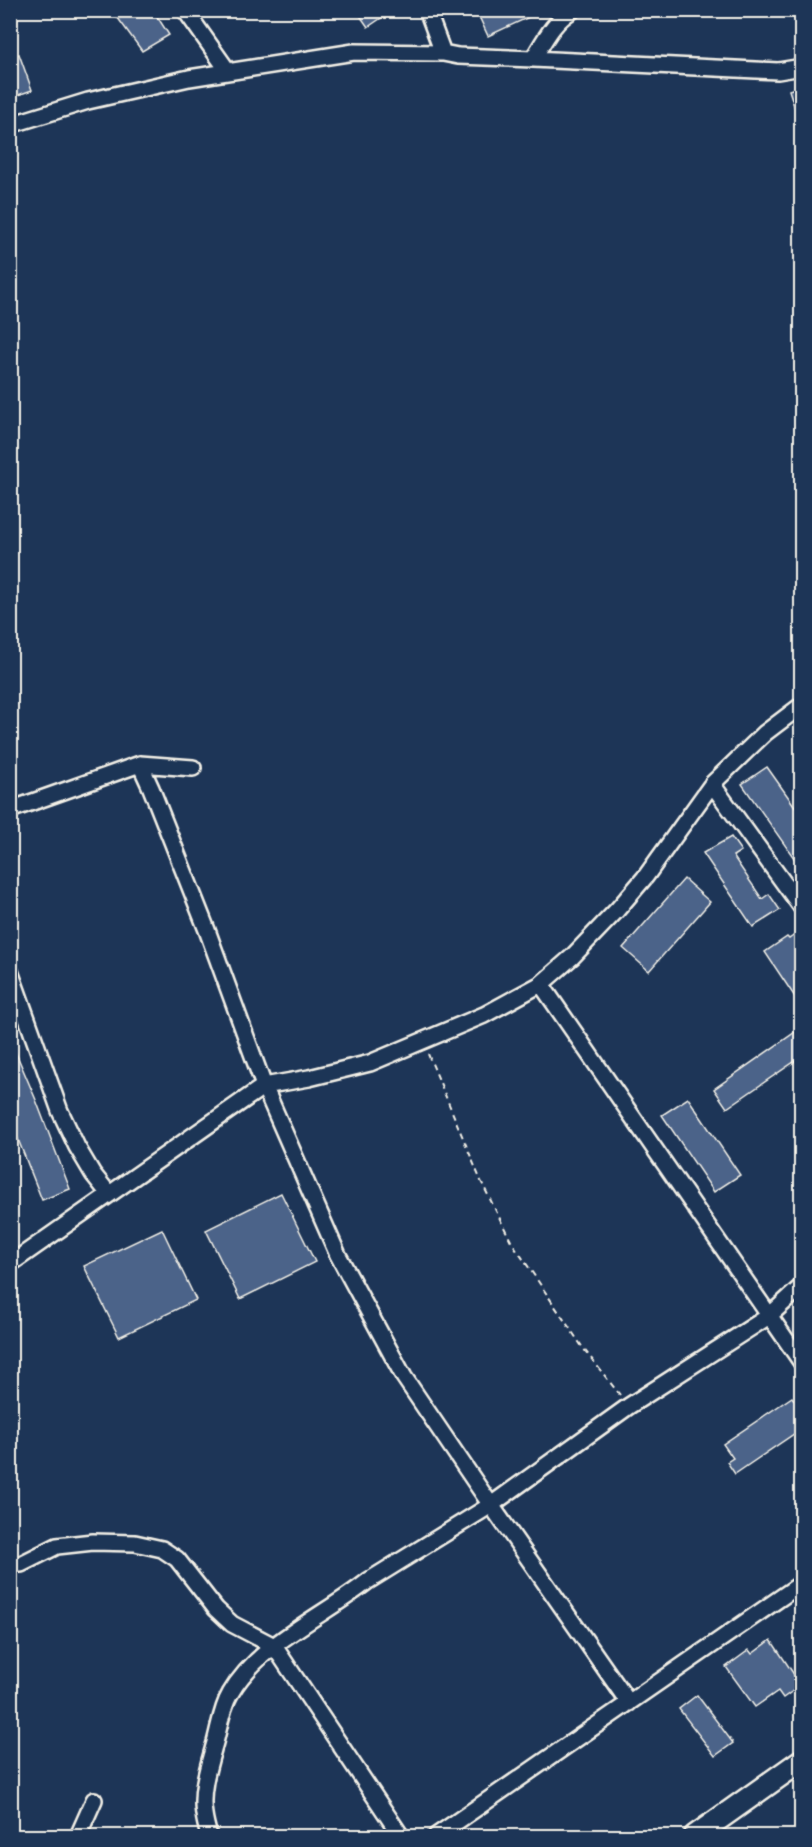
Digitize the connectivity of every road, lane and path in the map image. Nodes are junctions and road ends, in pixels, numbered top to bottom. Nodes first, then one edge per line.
1 (185, 10) edge
2 (427, 10) edge
3 (573, 10) edge
4 (443, 53) junction
5 (533, 59) junction
6 (801, 67) edge
7 (228, 71) junction
8 (10, 125) edge
9 (801, 705) edge
10 (140, 764) junction
11 (193, 768) dead end
12 (712, 784) junction
13 (10, 810) edge
14 (801, 908) edge
15 (10, 971) edge
16 (541, 984) junction
17 (423, 1041) junction
18 (264, 1086) junction
19 (109, 1194) junction
20 (10, 1264) edge
21 (801, 1286) edge
22 (769, 1316) junction
23 (801, 1363) edge
24 (629, 1406) junction
25 (491, 1505) junction
26 (21, 1564) dead end
27 (801, 1583) edge
28 (274, 1646) junction
29 (629, 1703) junction
30 (801, 1760) edge
31 (94, 1800) dead end
32 (78, 1836) edge
33 (209, 1836) edge
34 (401, 1836) edge
35 (436, 1836) edge
36 (695, 1836) edge

1 - 7 street
2 - 4 street
3 - 5 street
4 - 5 street
4 - 7 street
5 - 6 street
7 - 8 street
9 - 12 street
10 - 11 street
10 - 13 street
10 - 18 street
12 - 14 street
12 - 16 street
15 - 19 street
16 - 17 street
16 - 22 street
17 - 18 street
17 - 24 path
18 - 19 street
18 - 25 street
19 - 20 street
21 - 22 street
22 - 23 street
22 - 24 street
24 - 25 street
25 - 28 street
25 - 29 street
26 - 28 street
27 - 29 street
28 - 33 street
28 - 34 street
29 - 35 street
30 - 36 main road
31 - 32 street

